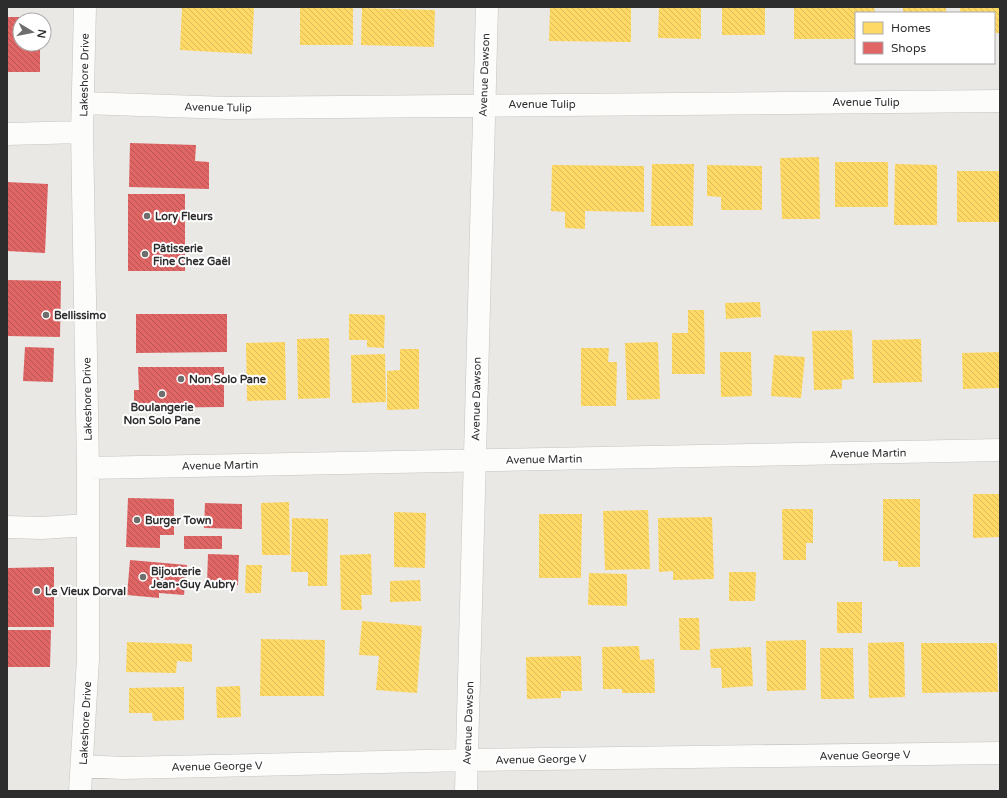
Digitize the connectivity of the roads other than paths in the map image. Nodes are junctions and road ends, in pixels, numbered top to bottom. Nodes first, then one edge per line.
1 (85, 7) edge
2 (487, 7) edge
3 (1000, 101) edge
4 (84, 103) junction
5 (483, 104) junction
6 (82, 132) junction
7 (7, 134) edge
8 (1000, 450) edge
9 (475, 460) junction
10 (88, 468) junction
11 (88, 525) junction
12 (7, 527) edge
13 (1000, 753) edge
14 (467, 760) junction
15 (82, 766) junction
16 (80, 791) edge
17 (466, 791) edge

1 - 4 street, Lakeshore Drive
2 - 5 street, Avenue Dawson
3 - 5 street, Avenue Tulip
4 - 5 street, Avenue Tulip
4 - 6 street, Lakeshore Drive
5 - 9 street, Avenue Dawson
6 - 7 street
6 - 10 street, Lakeshore Drive
8 - 9 street, Avenue Martin
9 - 10 street, Avenue Martin
9 - 14 street, Avenue Dawson
10 - 11 street, Lakeshore Drive
11 - 12 street
11 - 15 street, Lakeshore Drive
13 - 14 street, Avenue George V
14 - 15 street, Avenue George V
14 - 17 street, Avenue Dawson
15 - 16 street, Lakeshore Drive

